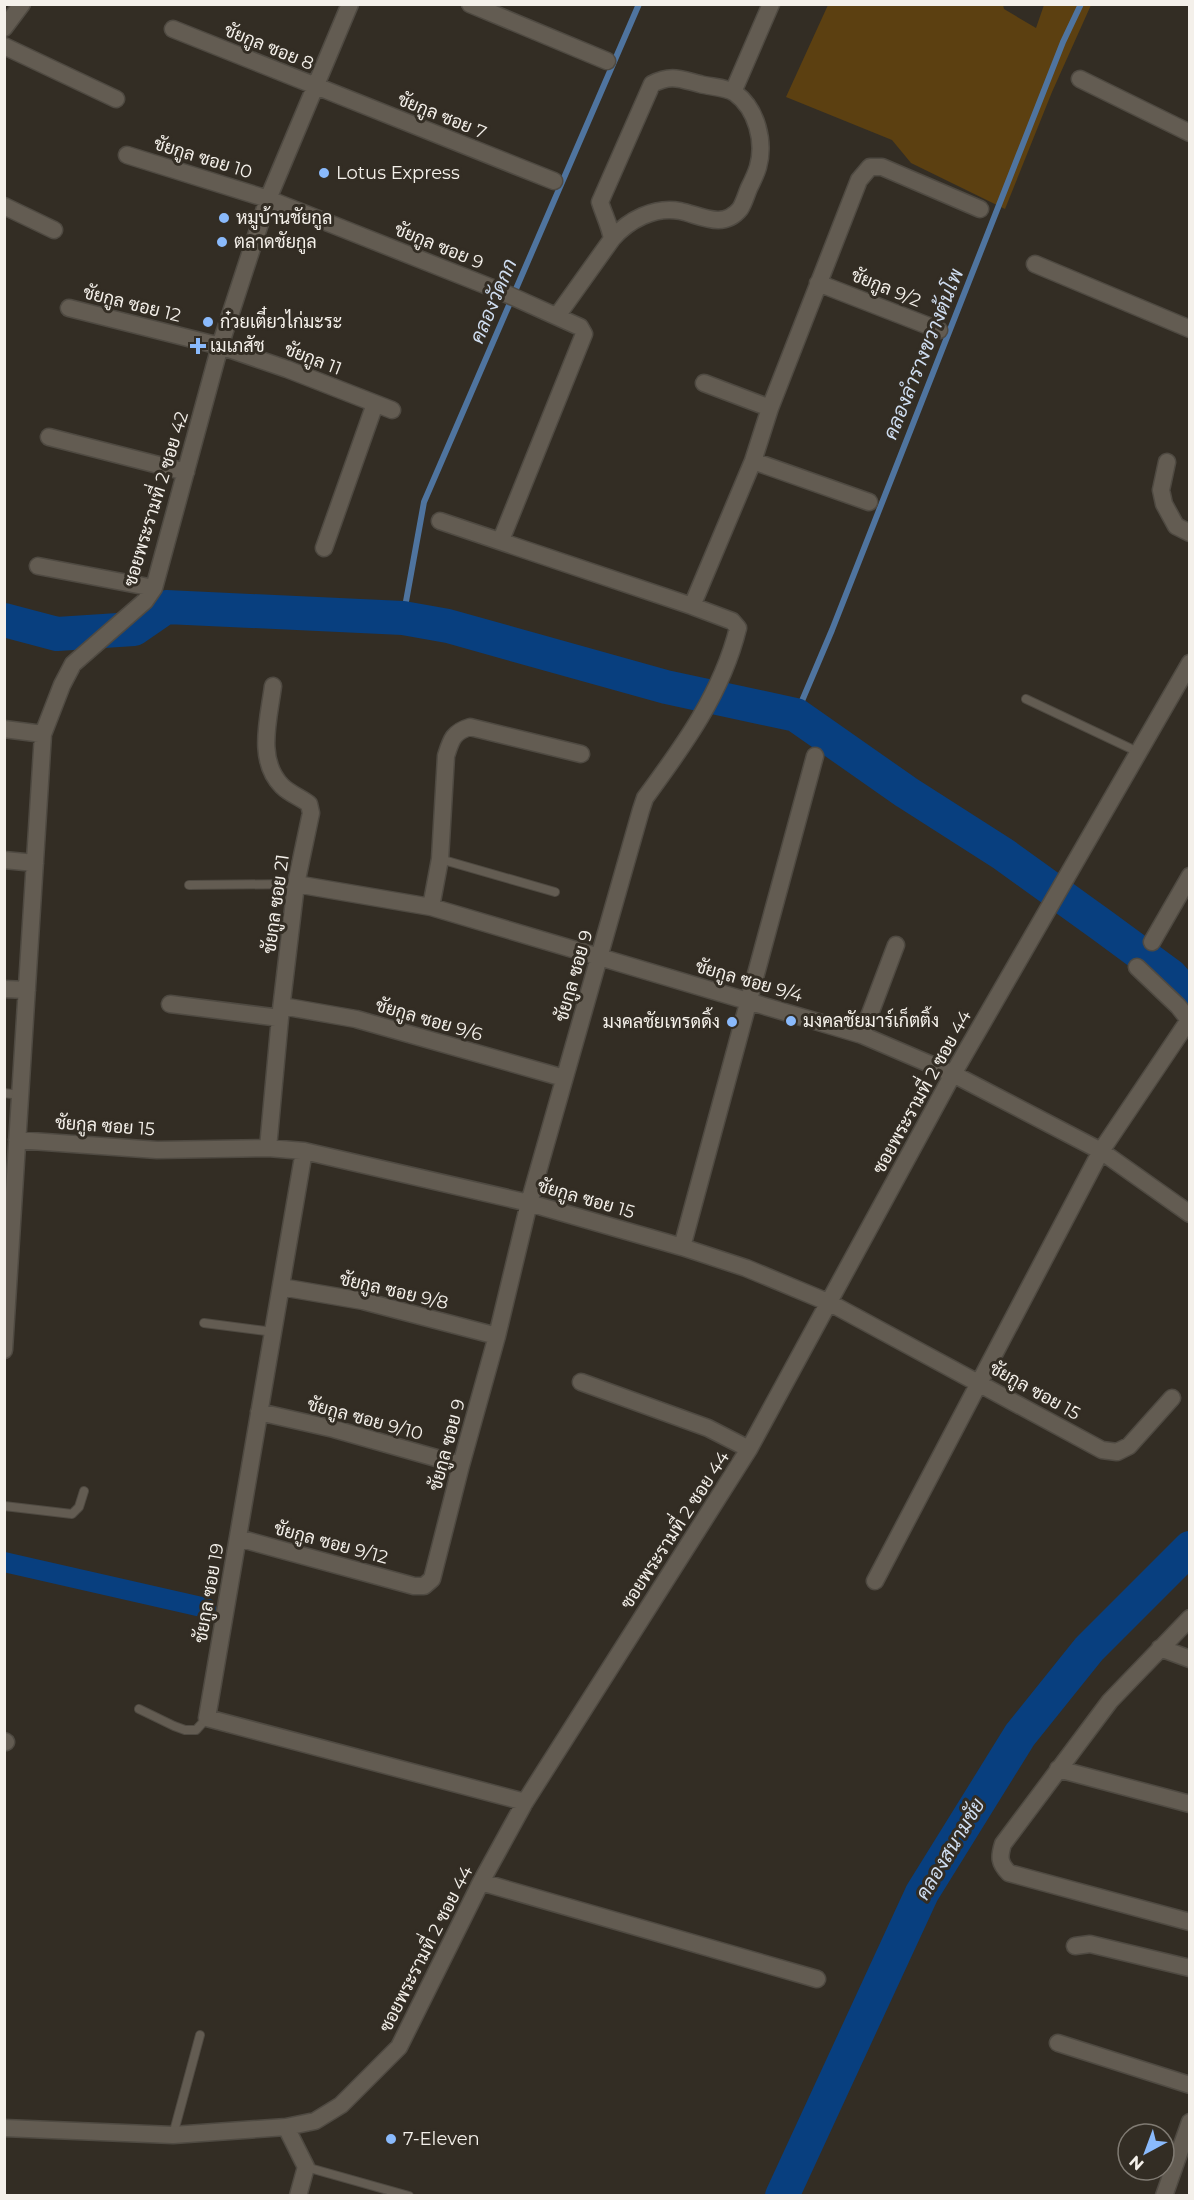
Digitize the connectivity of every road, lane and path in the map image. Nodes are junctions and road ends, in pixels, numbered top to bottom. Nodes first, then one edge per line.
1 (22, 4) edge
2 (350, 4) edge
3 (470, 4) edge
4 (771, 4) edge
5 (4, 28) edge
6 (173, 29) dead end
7 (4, 46) edge
8 (607, 61) dead end
9 (1080, 79) dead end
10 (316, 87) junction
11 (733, 92) junction
12 (116, 99) dead end
13 (1190, 133) edge
14 (127, 155) dead end
15 (554, 181) dead end
16 (268, 199) junction
17 (4, 206) edge
18 (980, 209) dead end
19 (54, 230) dead end
20 (612, 239) junction
21 (1035, 264) dead end
22 (819, 283) junction
23 (69, 308) dead end
24 (557, 316) junction
25 (1190, 329) edge
26 (939, 330) dead end
27 (220, 346) junction
28 (704, 384) dead end
29 (375, 404) junction
30 (770, 408) junction
31 (392, 410) dead end
32 (49, 437) dead end
33 (753, 461) junction
34 (1167, 462) dead end
35 (186, 472) junction
36 (869, 502) dead end
37 (440, 521) dead end
38 (1190, 533) edge
39 (501, 540) junction
40 (324, 548) dead end
41 (38, 566) dead end
42 (154, 588) junction
43 (692, 606) junction
44 (1190, 663) edge
45 (273, 686) dead end
46 (1026, 699) dead end
47 (4, 729) edge
48 (43, 734) junction
49 (1138, 752) junction
50 (581, 754) dead end
51 (815, 756) dead end
52 (440, 859) junction
53 (4, 860) edge
54 (35, 863) junction
55 (1190, 876) edge
56 (296, 884) junction
57 (189, 885) dead end
58 (555, 892) dead end
59 (431, 907) junction
60 (1152, 942) dead end
61 (896, 945) dead end
62 (599, 958) junction
63 (1137, 967) dead end
64 (4, 989) edge
65 (27, 990) junction
66 (748, 1000) junction
67 (170, 1004) dead end
68 (281, 1012) junction
69 (1189, 1021) edge
70 (862, 1035) junction
71 (953, 1074) junction
72 (564, 1078) junction
73 (12, 1094) edge
74 (17, 1140) junction
75 (268, 1148) junction
76 (304, 1151) junction
77 (1101, 1151) junction
78 (529, 1203) junction
79 (1190, 1214) edge
80 (8, 1228) edge
81 (682, 1246) junction
82 (281, 1287) junction
83 (830, 1303) junction
84 (204, 1323) dead end
85 (274, 1332) junction
86 (497, 1336) junction
87 (4, 1350) edge
88 (581, 1382) dead end
89 (981, 1383) junction
90 (1172, 1398) dead end
91 (259, 1412) junction
92 (749, 1449) junction
93 (461, 1465) junction
94 (84, 1491) dead end
95 (4, 1506) edge
96 (238, 1538) junction
97 (875, 1581) dead end
98 (414, 1586) joint
99 (1190, 1618) edge
100 (1160, 1648) junction
101 (1190, 1659) edge
102 (139, 1709) dead end
103 (207, 1718) junction
104 (1058, 1769) junction
105 (525, 1802) junction
106 (1190, 1804) edge
107 (481, 1882) junction
108 (1190, 1922) edge
109 (1075, 1946) dead end
110 (1190, 1968) edge
111 (817, 1979) dead end
112 (200, 2035) dead end
113 (1058, 2043) dead end
114 (1190, 2085) edge
115 (1190, 2122) edge
116 (286, 2127) junction
117 (4, 2128) edge
118 (173, 2135) junction
119 (306, 2167) junction
120 (298, 2196) edge
121 (409, 2196) edge
122 (1164, 2196) edge

1 - 5 street
2 - 10 street, ซอยพระรามที่ 2 ซอย 42
3 - 8 street
4 - 11 street
6 - 10 street, ชัยกูล ซอย 8
7 - 12 street
9 - 13 street
10 - 15 street, ชัยกูล ซอย 7
10 - 16 street, ซอยพระรามที่ 2 ซอย 42
11 - 20 street
11 - 20 street
14 - 16 street, ชัยกูล ซอย 10
16 - 24 street, ชัยกูล ซอย 9
16 - 27 street, ซอยพระรามที่ 2 ซอย 42
17 - 19 street
18 - 22 street
20 - 24 street
21 - 25 street
22 - 26 street, ชัยกูล 9/2
22 - 30 street
23 - 27 street, ชัยกูล ซอย 12
24 - 39 street, ชัยกูล ซอย 9
27 - 29 street, ชัยกูล 11
27 - 35 street, ซอยพระรามที่ 2 ซอย 42
28 - 30 street
29 - 31 street, ชัยกูล 11
29 - 40 street
30 - 33 street
32 - 35 street
33 - 36 street
33 - 43 street
34 - 38 street
35 - 42 street, ซอยพระรามที่ 2 ซอย 42
37 - 39 street, ชัยกูล ซอย 9
39 - 43 street, ชัยกูล ซอย 9
41 - 42 street
42 - 48 street, ซอยพระรามที่ 2 ซอย 42
43 - 62 street, ชัยกูล ซอย 9
44 - 49 street, ซอยพระรามที่ 2 ซอย 44
45 - 56 street, ชัยกูล ซอย 21
46 - 49 lane
47 - 48 street
48 - 54 street, ซอยพระรามที่ 2 ซอย 42
49 - 71 street, ซอยพระรามที่ 2 ซอย 44
50 - 52 street
51 - 66 street
52 - 58 lane
52 - 59 street
53 - 54 street
54 - 65 street, ซอยพระรามที่ 2 ซอย 42
55 - 60 street
56 - 57 lane
56 - 59 street, ชัยกูล ซอย 9/4
56 - 68 street, ชัยกูล ซอย 21
59 - 62 street, ชัยกูล ซอย 9/4
61 - 70 street
62 - 66 street, ชัยกูล ซอย 9/4
62 - 72 street, ชัยกูล ซอย 9
63 - 69 street
64 - 65 street
65 - 73 street, ซอยพระรามที่ 2 ซอย 42
66 - 70 street, ชัยกูล ซอย 9/4
66 - 81 street
67 - 68 street, ชัยกูล ซอย 9/6
68 - 72 street, ชัยกูล ซอย 9/6
68 - 75 street, ชัยกูล ซอย 21
69 - 77 street
70 - 71 street, ชัยกูล ซอย 9/4
71 - 77 street, ชัยกูล ซอย 9/4
71 - 83 street, ซอยพระรามที่ 2 ซอย 44
72 - 78 street, ชัยกูล ซอย 9
73 - 74 street, ซอยพระรามที่ 2 ซอย 42
74 - 75 street, ชัยกูล ซอย 15
74 - 80 street, ซอยพระรามที่ 2 ซอย 42
75 - 76 street, ชัยกูล ซอย 15
76 - 78 street, ชัยกูล ซอย 15
76 - 82 street, ชัยกูล ซอย 19
77 - 79 street, ชัยกูล ซอย 9/4
77 - 89 street
78 - 81 street, ชัยกูล ซอย 15
78 - 86 street, ชัยกูล ซอย 9
80 - 87 street, ซอยพระรามที่ 2 ซอย 42
81 - 83 street, ชัยกูล ซอย 15
82 - 85 street, ชัยกูล ซอย 19
82 - 86 street, ชัยกูล ซอย 9/8
83 - 89 street, ชัยกูล ซอย 15
83 - 92 street, ซอยพระรามที่ 2 ซอย 44
84 - 85 lane
85 - 91 street, ชัยกูล ซอย 19
86 - 93 street, ชัยกูล ซอย 9
88 - 92 street
89 - 90 street, ชัยกูล ซอย 15
89 - 97 street
91 - 93 street, ชัยกูล ซอย 9/10
91 - 96 street, ชัยกูล ซอย 19
92 - 105 street, ซอยพระรามที่ 2 ซอย 44
93 - 98 street, ชัยกูล ซอย 9
94 - 95 lane
96 - 98 street, ชัยกูล ซอย 9/12
96 - 103 street, ชัยกูล ซอย 19
99 - 100 street
100 - 101 street
100 - 104 street
102 - 103 lane
103 - 105 street
104 - 106 street
104 - 108 street
105 - 107 street, ซอยพระรามที่ 2 ซอย 44
107 - 111 street
107 - 116 street, ซอยพระรามที่ 2 ซอย 44
109 - 110 street
112 - 118 lane
113 - 114 street
115 - 122 street
116 - 118 street, ซอยพระรามที่ 2 ซอย 44
116 - 119 street
117 - 118 street, ซอยพระรามที่ 2 ซอย 44
119 - 120 street
119 - 121 lane

